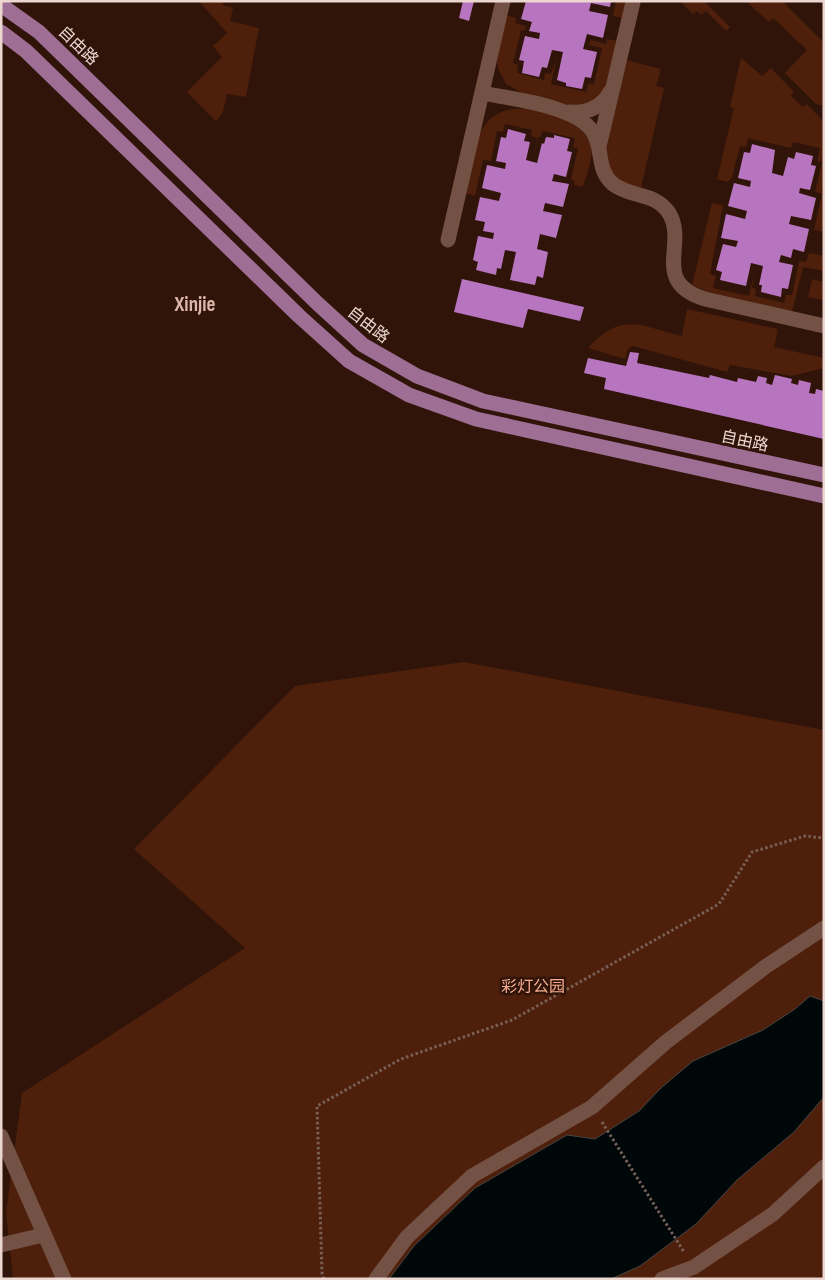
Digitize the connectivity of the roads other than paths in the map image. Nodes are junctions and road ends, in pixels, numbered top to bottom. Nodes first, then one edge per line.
1 (503, 1) edge
2 (633, 2) edge
3 (1, 5) edge
4 (1, 32) edge
5 (613, 86) junction
6 (482, 93) junction
7 (568, 112) junction
8 (598, 148) junction
9 (448, 240) dead end
10 (824, 326) edge
11 (824, 475) edge
12 (824, 496) edge
13 (824, 928) edge
14 (1, 1136) edge
15 (824, 1167) edge
16 (43, 1235) junction
17 (1, 1244) edge
18 (64, 1279) edge
19 (376, 1279) edge
20 (662, 1279) edge

1 - 6 street
2 - 5 street
3 - 11 main road, 自由路
4 - 12 main road
5 - 7 street
5 - 8 street
6 - 7 street
6 - 9 street
7 - 8 street
8 - 10 street
13 - 19 street
14 - 16 street
15 - 20 street
16 - 17 street
16 - 18 street

